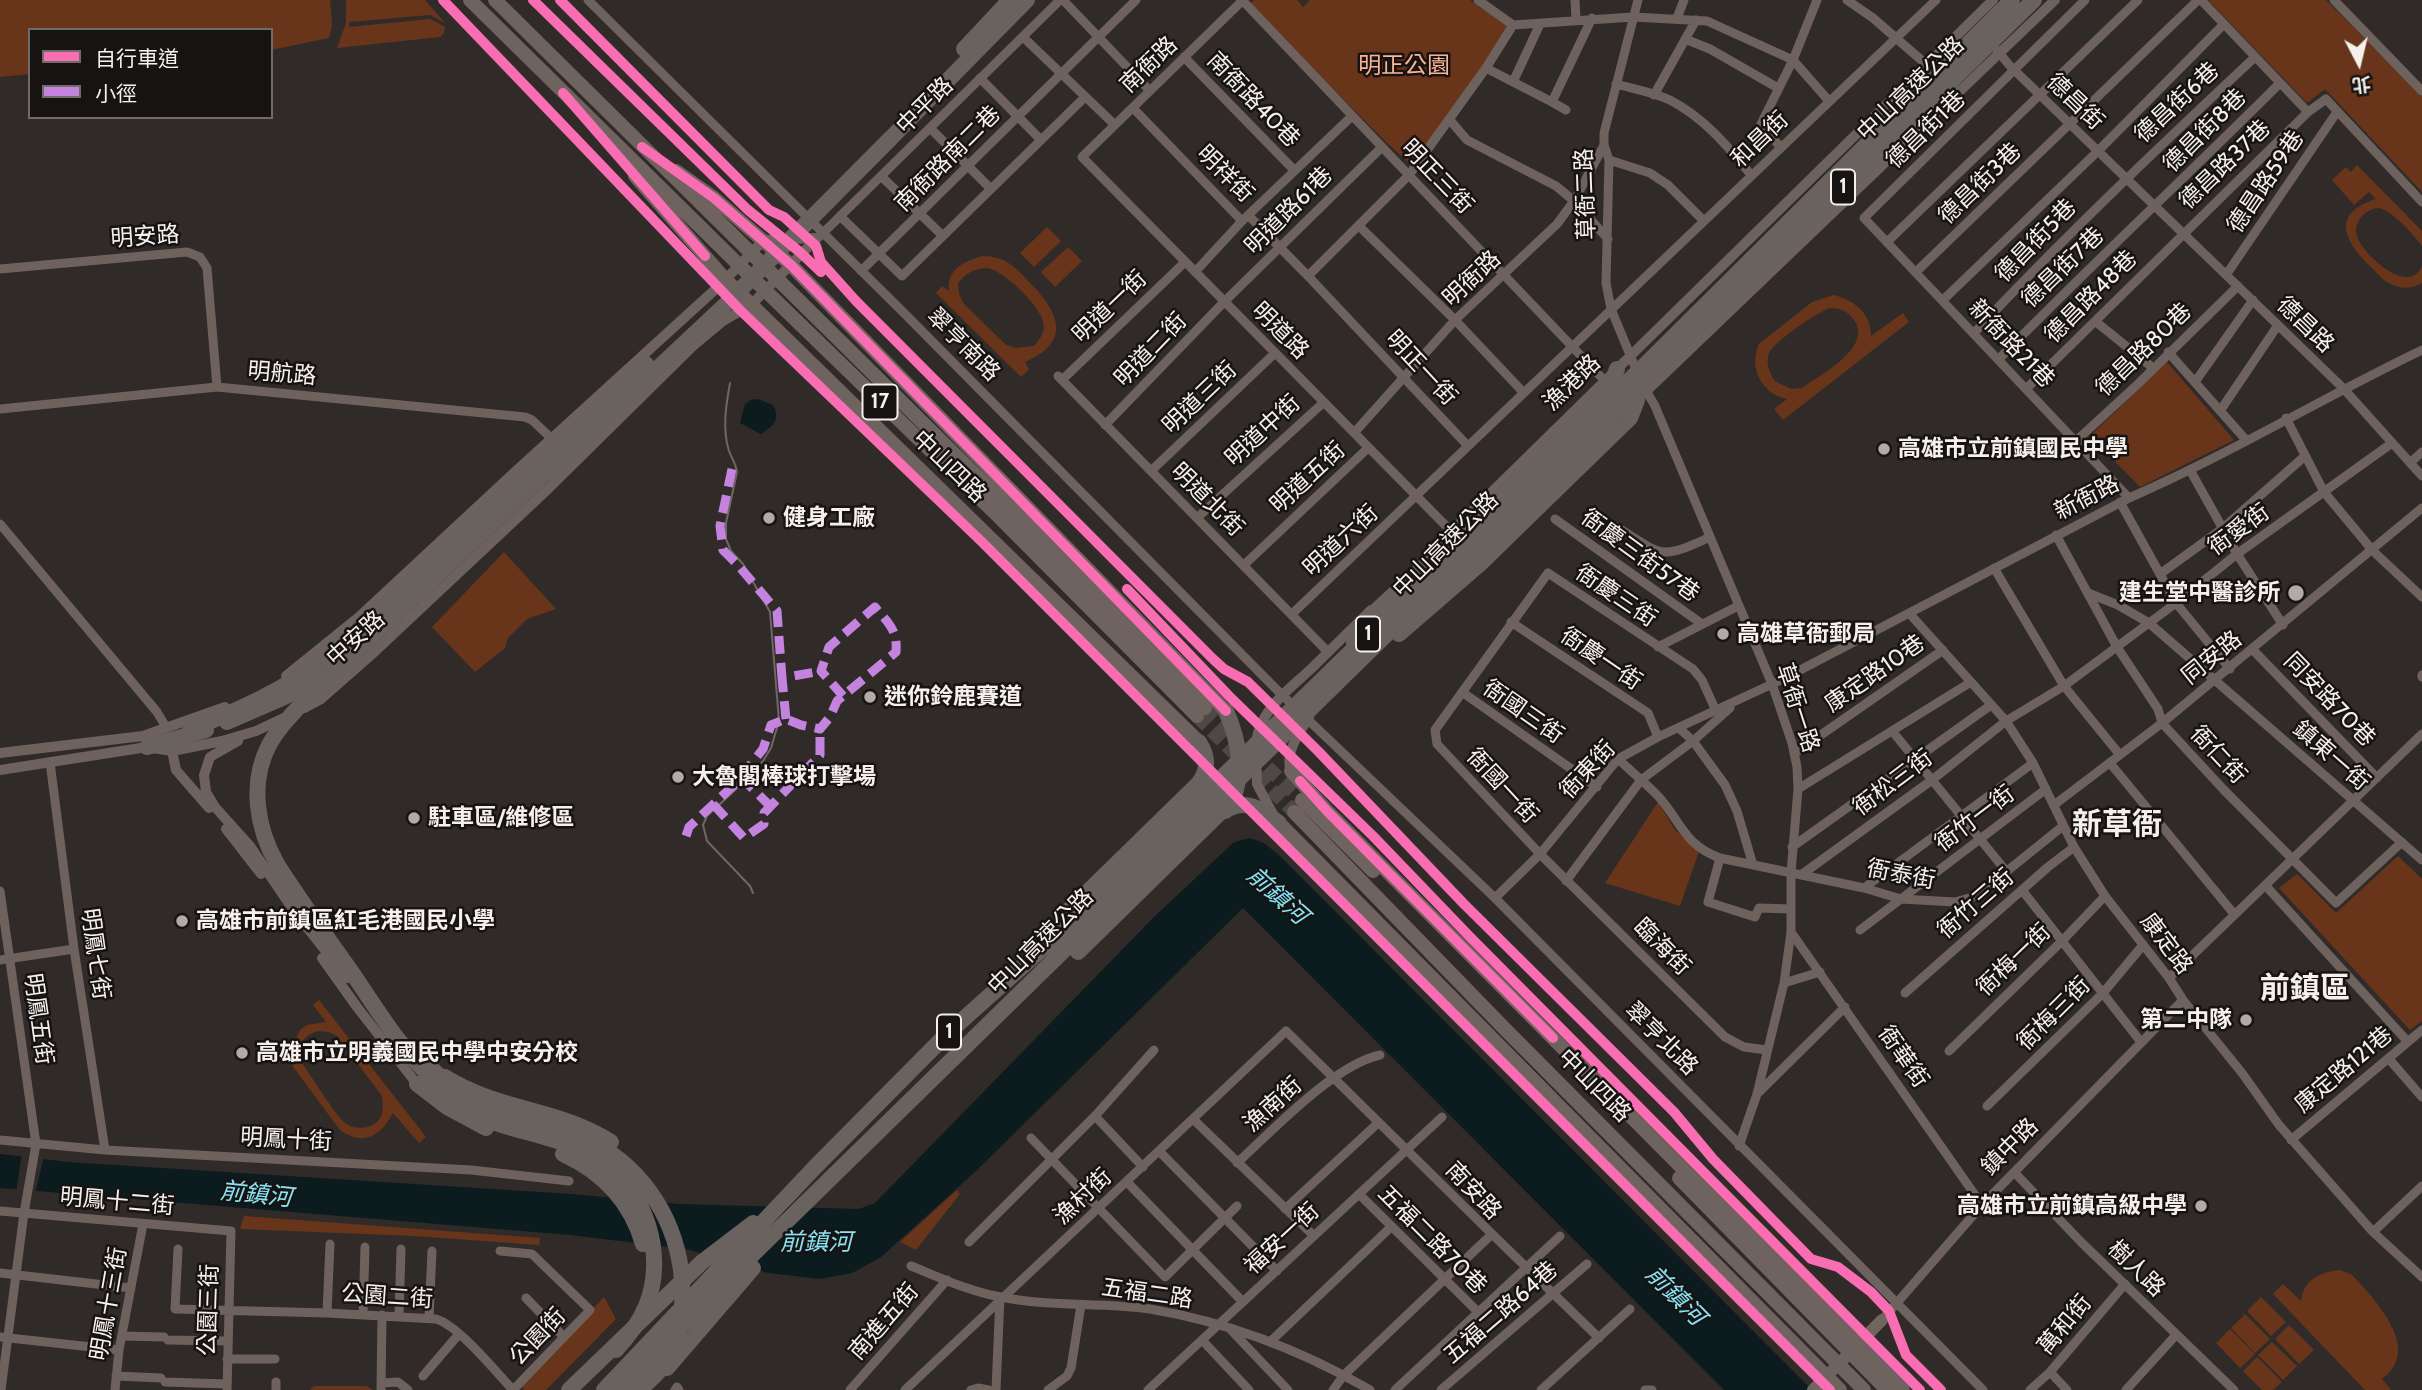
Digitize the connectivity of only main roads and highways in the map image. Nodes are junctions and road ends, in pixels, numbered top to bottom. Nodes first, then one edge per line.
1 (470, 0) edge
2 (495, 0) edge
3 (1010, 0) edge
4 (1027, 0) edge
5 (2012, 0) edge
6 (2034, 0) edge
7 (563, 93) junction
8 (884, 137) junction
9 (642, 147) junction
10 (680, 340) junction
11 (1617, 369) road end
12 (1642, 391) road end
13 (1349, 662) junction
14 (1226, 711) joint
15 (145, 741) road end
16 (1199, 742) joint
17 (1291, 771) road end
18 (1223, 812) junction
19 (1279, 823) joint
20 (1095, 911) junction
21 (949, 1032) junction
22 (974, 1040) junction
23 (445, 1077) road end
24 (417, 1084) road end
25 (778, 1206) junction
26 (787, 1223) junction
27 (1882, 1320) road end
28 (624, 1341) junction
29 (1854, 1349) junction
30 (669, 1358) junction
31 (1838, 1364) junction
32 (1826, 1376) junction
33 (1814, 1389) edge
34 (569, 1390) edge
35 (577, 1390) edge
36 (604, 1390) edge
37 (623, 1390) edge
38 (640, 1390) edge
39 (646, 1390) edge
40 (1840, 1390) edge
41 (1864, 1390) edge
42 (1887, 1390) edge
43 (1903, 1390) edge

1 - 7 main road, 中山四路 / 17
2 - 9 main road, 中山四路 / 17
3 - 8 highway
4 - 8 highway
5 - 13 highway, 中山高速公路 / 1, bridge
6 - 13 highway, 中山高速公路 / 1, bridge
7 - 9 main road, 中山四路 / 17
7 - 16 main road, 中山四路 / 17
8 - 10 highway
9 - 14 main road, 中山四路 / 17
10 - 15 highway, bridge
10 - 28 highway, bridge
10 - 30 highway, bridge
11 - 13 highway, bridge
12 - 13 highway, bridge
13 - 20 highway, 中山高速公路 / 1, bridge
14 - 18 highway
16 - 21 highway
17 - 29 main road, 中山四路
18 - 19 highway
18 - 22 highway
19 - 32 main road, 中山四路
20 - 21 highway, 中山高速公路 / 1
20 - 22 highway, 中山高速公路 / 1
21 - 25 highway, 中山高速公路 / 1
22 - 26 highway, 中山高速公路 / 1
23 - 30 highway, bridge
24 - 28 highway, bridge
25 - 34 highway
25 - 36 highway, 中山高速公路 / 1
26 - 37 highway, 中山高速公路 / 1, bridge
26 - 39 highway
27 - 29 main road, 鎮中路
28 - 35 highway
29 - 31 main road, 鎮中路
29 - 31 main road, 中山四路
29 - 42 main road, 中山四路
29 - 43 main road, 中山四路
30 - 38 highway, bridge
31 - 32 main road, 鎮中路
31 - 41 main road, 中山四路
32 - 33 main road, 鎮中路
32 - 40 main road, 中山四路

